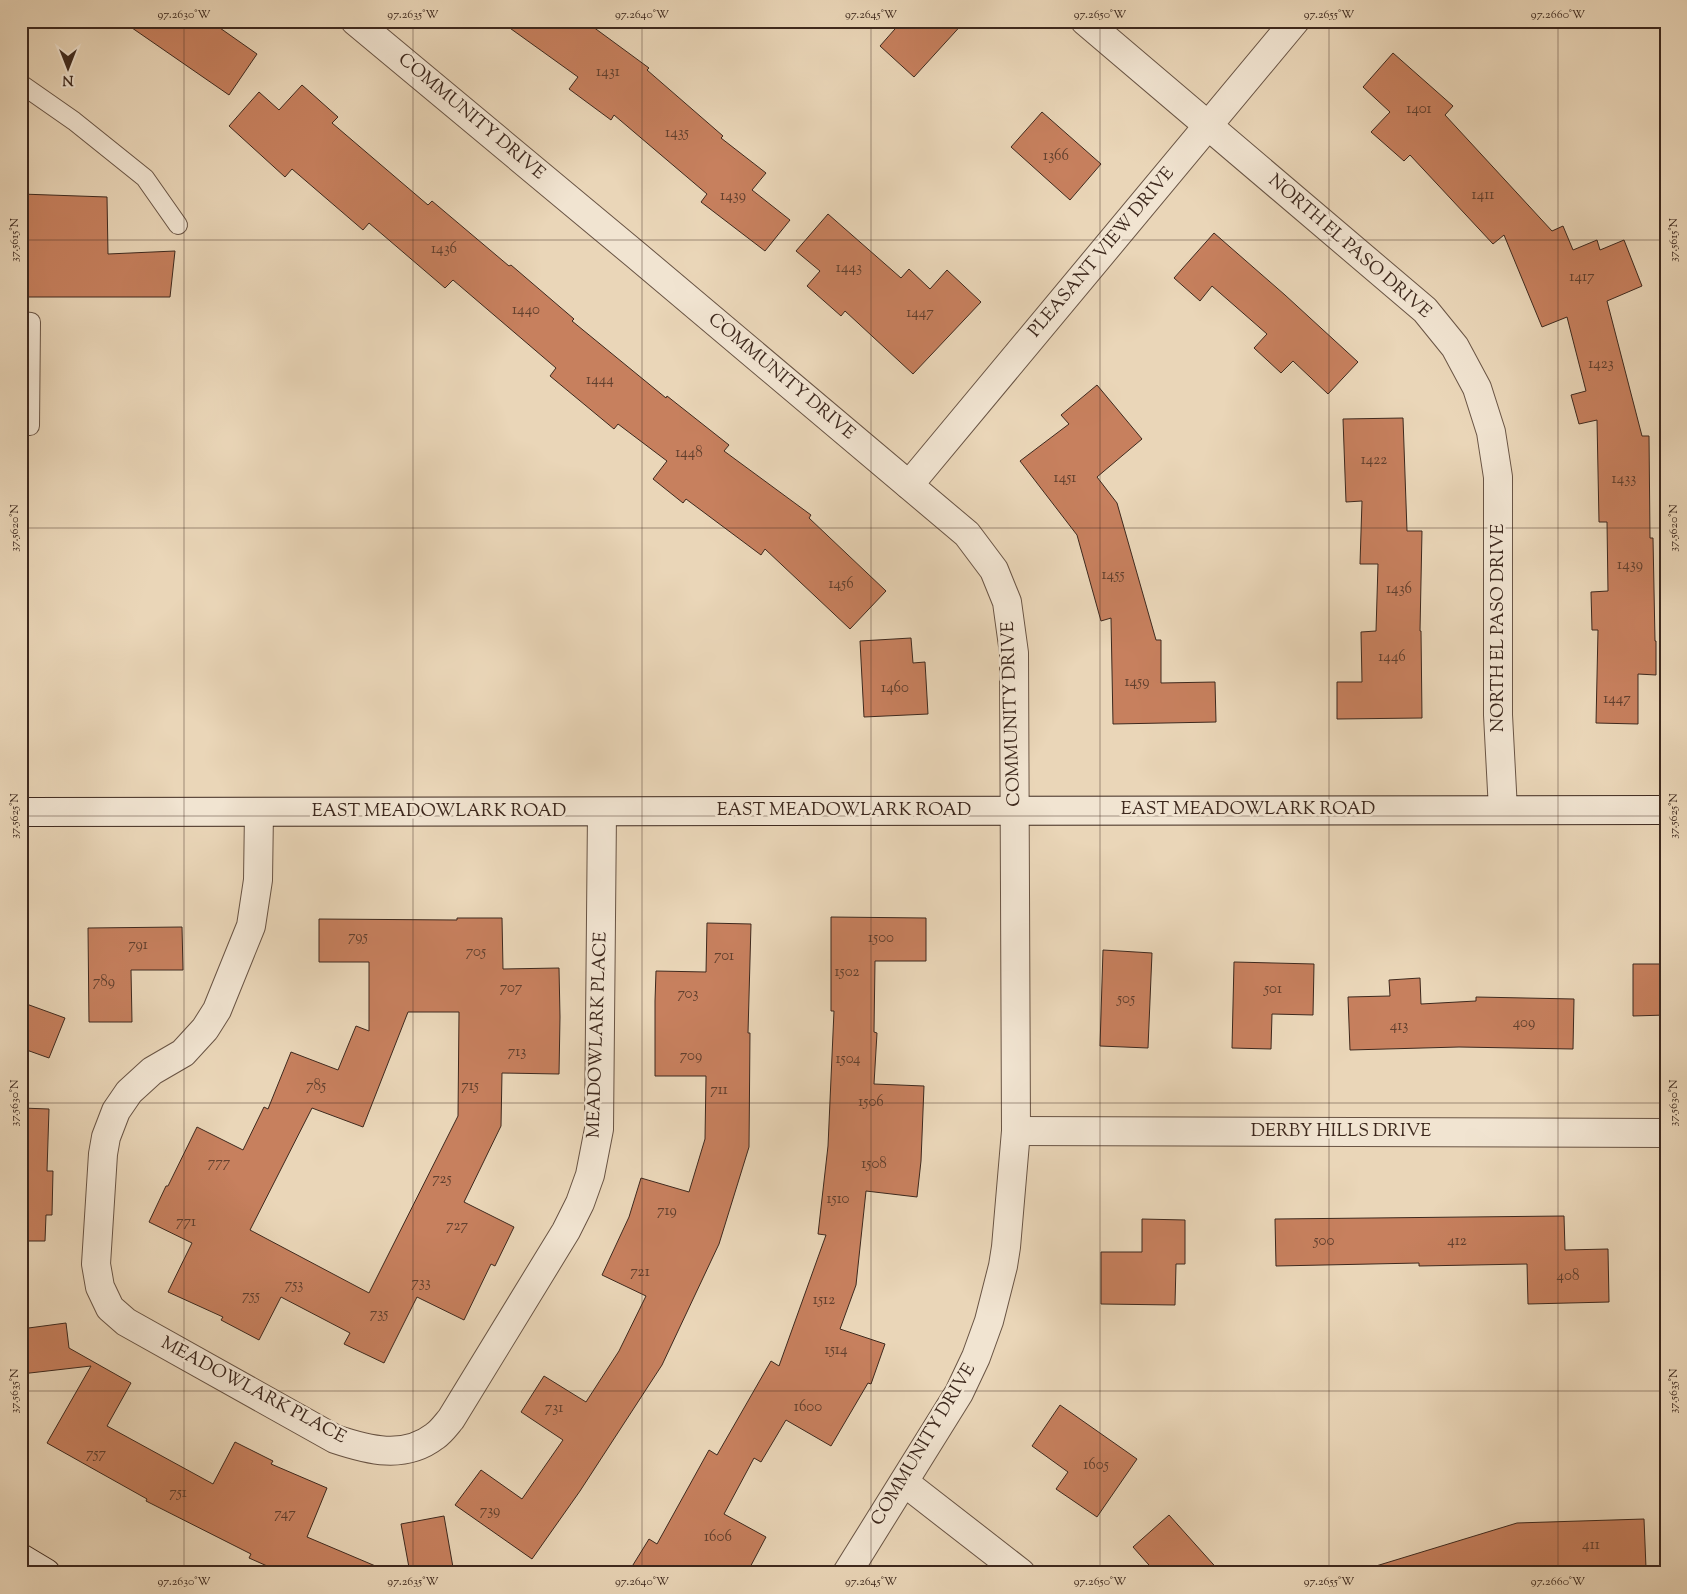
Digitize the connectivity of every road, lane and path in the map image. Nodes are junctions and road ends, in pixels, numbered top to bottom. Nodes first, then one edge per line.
1 (355, 21) edge
2 (1086, 21) edge
3 (1295, 21) edge
4 (21, 84) edge
5 (1208, 125) junction
6 (178, 225) dead end
7 (21, 321) edge
8 (21, 426) edge
9 (909, 485) junction
10 (1503, 810) junction
11 (1666, 810) edge
12 (1014, 811) junction
13 (21, 812) edge
14 (260, 812) junction
15 (602, 812) junction
16 (1016, 1131) junction
17 (1666, 1134) edge
18 (904, 1482) junction
19 (21, 1558) edge
20 (46, 1573) edge
21 (847, 1573) edge
22 (1020, 1573) edge

1 - 9 street, COMMUNITY DRIVE
2 - 5 street, NORTH EL PASO DRIVE
3 - 5 street, PLEASANT VIEW DRIVE
4 - 6 lane
5 - 9 street, PLEASANT VIEW DRIVE
5 - 10 street, NORTH EL PASO DRIVE
7 - 8 lane
9 - 12 street, COMMUNITY DRIVE
10 - 11 street, EAST MEADOWLARK ROAD
10 - 12 street, EAST MEADOWLARK ROAD
12 - 15 street, EAST MEADOWLARK ROAD
12 - 16 street, COMMUNITY DRIVE
13 - 14 street, EAST MEADOWLARK ROAD
14 - 15 street, EAST MEADOWLARK ROAD
14 - 15 street, MEADOWLARK PLACE
16 - 17 street, DERBY HILLS DRIVE
16 - 18 street, COMMUNITY DRIVE
18 - 21 street, COMMUNITY DRIVE
18 - 22 street
19 - 20 street

